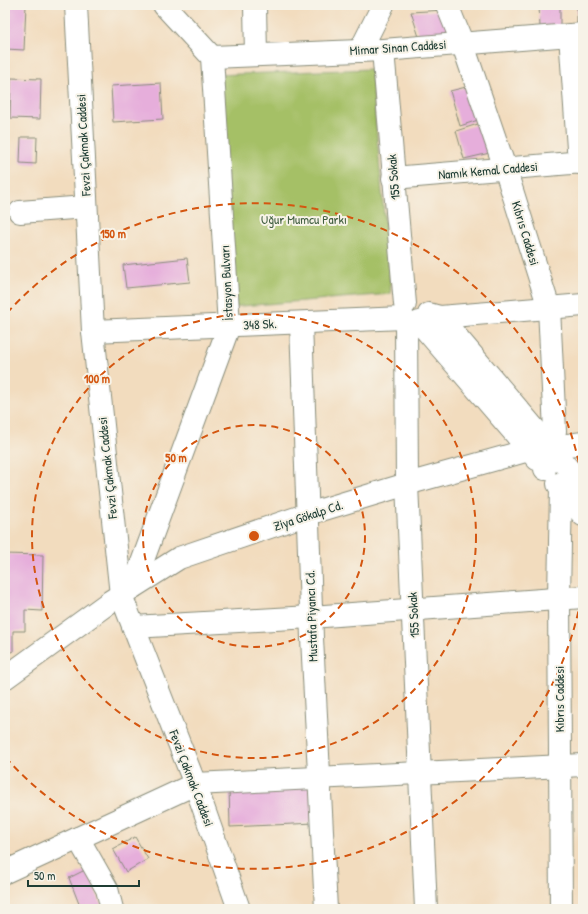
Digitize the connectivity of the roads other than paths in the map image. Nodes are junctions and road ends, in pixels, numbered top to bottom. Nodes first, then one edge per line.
1 (76, 5) edge
2 (164, 5) edge
3 (255, 5) edge
4 (383, 5) edge
5 (447, 5) edge
6 (576, 34) edge
7 (462, 42) junction
8 (383, 50) junction
9 (360, 51) junction
10 (256, 55) junction
11 (212, 57) junction
12 (581, 163) edge
13 (505, 168) junction
14 (393, 178) junction
15 (86, 201) junction
16 (20, 206) dead end
17 (583, 305) edge
18 (549, 308) junction
19 (416, 316) junction
20 (301, 323) junction
21 (229, 326) junction
22 (93, 331) junction
23 (583, 443) edge
24 (541, 456) junction
25 (407, 484) junction
26 (583, 486) edge
27 (561, 488) junction
28 (308, 514) junction
29 (583, 515) edge
30 (127, 591) junction
31 (583, 597) edge
32 (559, 598) junction
33 (413, 609) junction
34 (311, 617) junction
35 (134, 627) junction
36 (5, 678) edge
37 (583, 765) edge
38 (560, 766) junction
39 (421, 772) junction
40 (319, 777) junction
41 (195, 784) junction
42 (78, 838) junction
43 (5, 872) edge
44 (5, 879) edge
45 (112, 909) edge
46 (239, 909) edge
47 (326, 909) edge
48 (426, 909) edge
49 (561, 909) edge

1 - 15 street, Fevzi Çakmak Caddesi
2 - 11 street
3 - 10 street
4 - 9 street
5 - 7 street, Kıbrıs Caddesi
6 - 7 street, Mimar Sinan Caddesi
6 - 12 street
7 - 8 street, Mimar Sinan Caddesi
7 - 13 street, Kıbrıs Caddesi
8 - 9 street, Mimar Sinan Caddesi
8 - 14 street, 155 Sokak
9 - 10 street, Mimar Sinan Caddesi
10 - 11 street, Mimar Sinan Caddesi
11 - 21 street, İstasyon Bulvarı
12 - 13 street, Namık Kemal Caddesi
13 - 14 street, Namık Kemal Caddesi
13 - 18 street, Kıbrıs Caddesi
14 - 19 street, 155 Sokak
15 - 16 street
15 - 22 street, Fevzi Çakmak Caddesi
17 - 18 street, 348 Sk.
18 - 19 street, 348 Sk.
18 - 24 street, Kıbrıs Caddesi
19 - 20 street, 348 Sk.
19 - 24 street
19 - 25 street, 155 Sokak
20 - 21 street, 348 Sk.
20 - 28 street, Mustafa Piyancı Cd.
21 - 22 street, 348 Sk.
21 - 30 street, İstasyon Bulvarı
22 - 30 street, Fevzi Çakmak Caddesi
23 - 24 street, Ziya Gökalp Cd.
24 - 25 street, Ziya Gökalp Cd.
24 - 26 street
24 - 27 street
25 - 28 street, Ziya Gökalp Cd.
25 - 33 street, 155 Sokak
27 - 29 street
27 - 32 street, Kıbrıs Caddesi
28 - 30 street, Ziya Gökalp Cd.
28 - 34 street, Mustafa Piyancı Cd.
30 - 35 street, Fevzi Çakmak Caddesi
30 - 36 street, Ziya Gökalp Cd.
31 - 32 street
32 - 33 street
32 - 38 street, Kıbrıs Caddesi
33 - 34 street
33 - 39 street, 155 Sokak
34 - 35 street
34 - 40 street, Mustafa Piyancı Cd.
35 - 41 street, Fevzi Çakmak Caddesi
37 - 38 street
38 - 39 street
38 - 49 street, Kıbrıs Caddesi
39 - 40 street
39 - 48 street, 155 Sokak
40 - 41 street
40 - 47 street, Mustafa Piyancı Cd.
41 - 42 street
41 - 46 street, Fevzi Çakmak Caddesi
42 - 43 street
42 - 45 street
43 - 44 street

